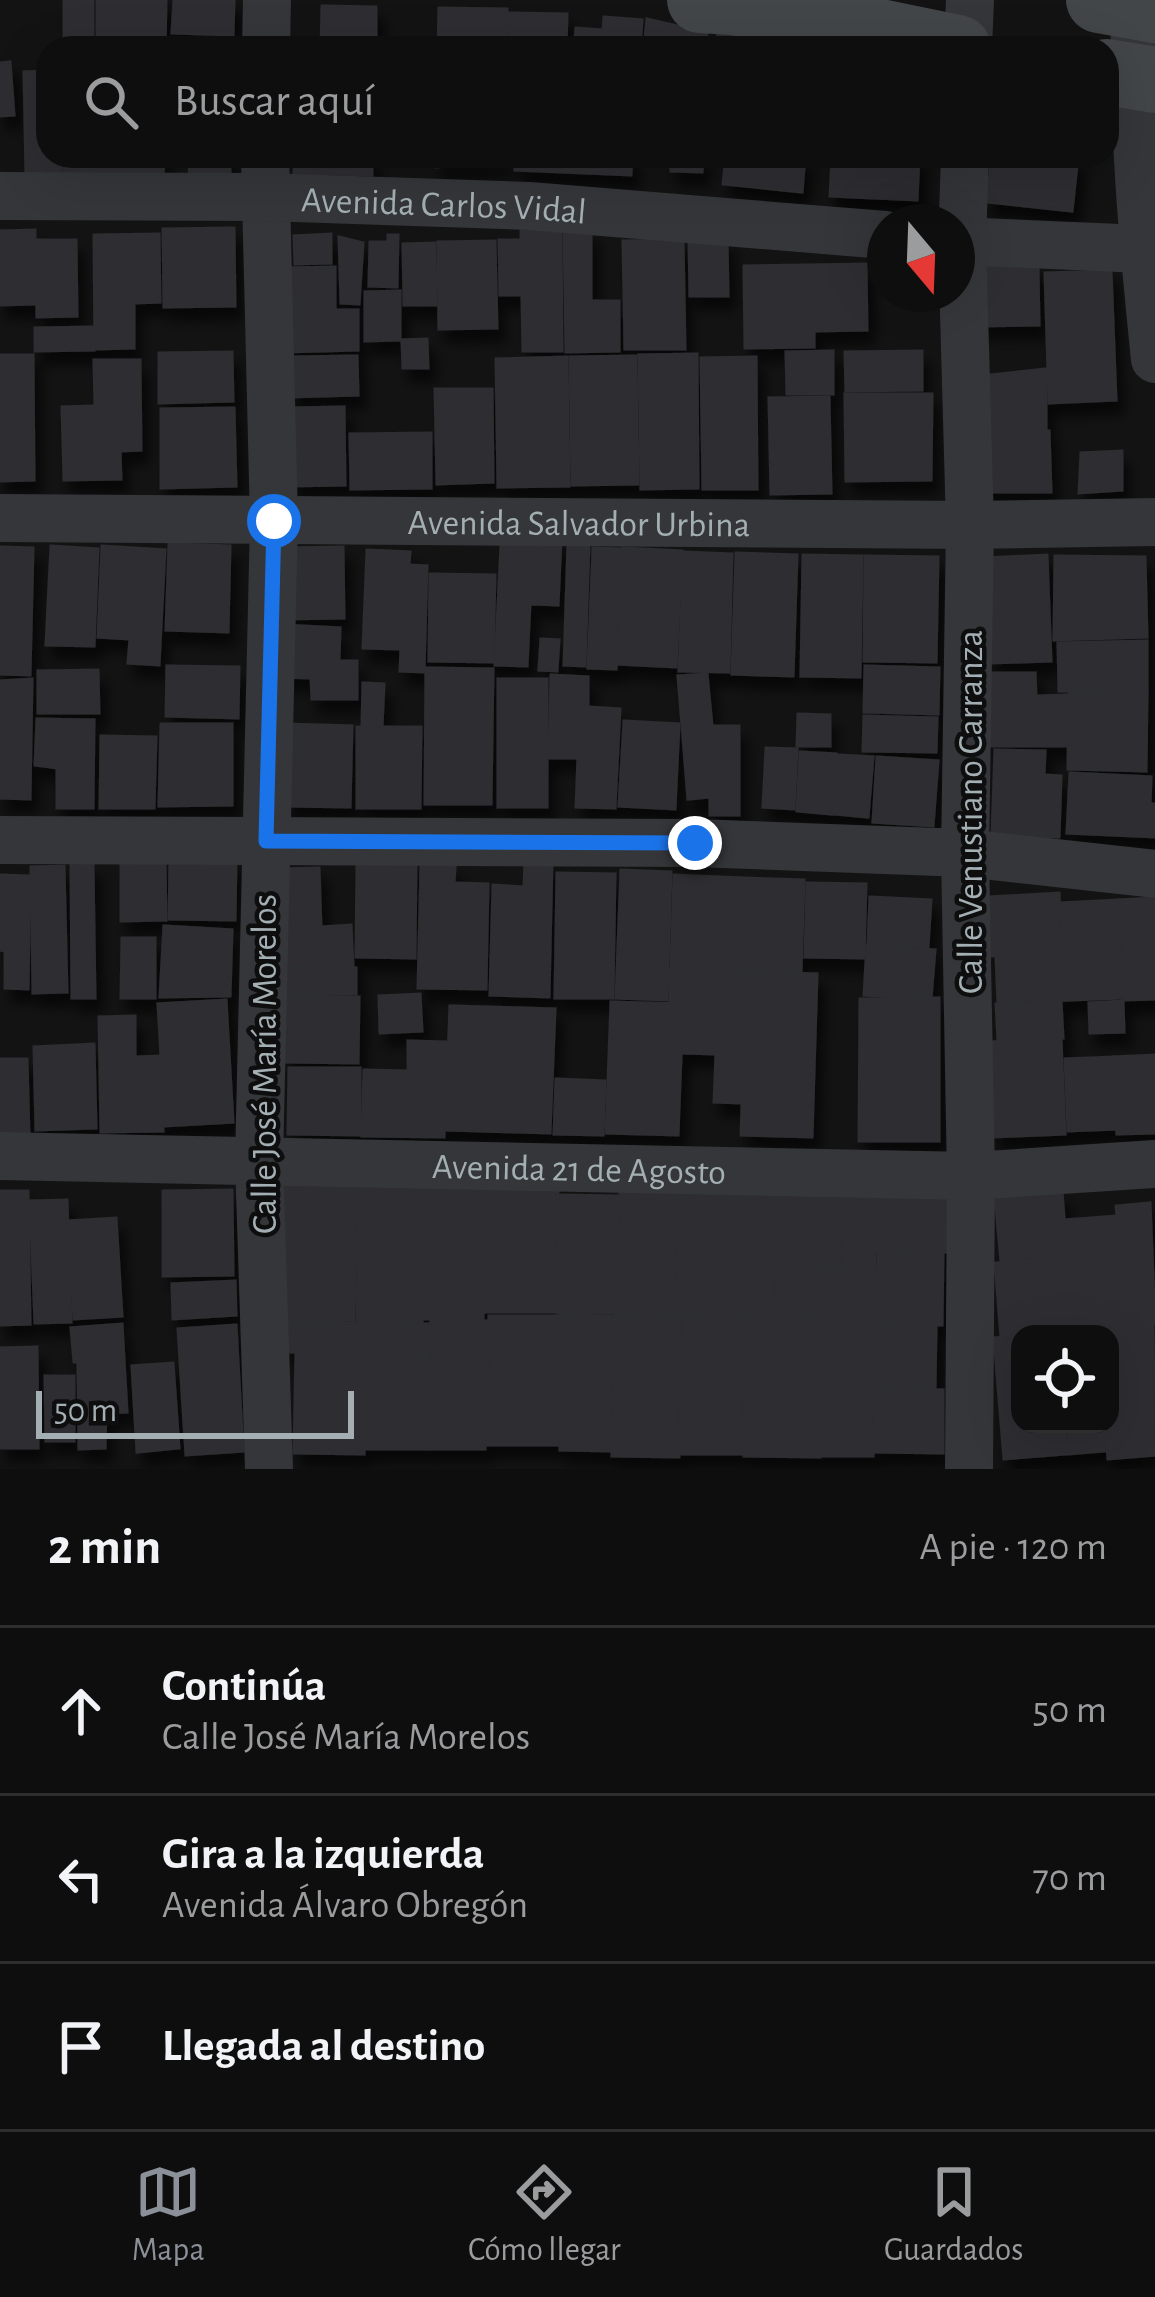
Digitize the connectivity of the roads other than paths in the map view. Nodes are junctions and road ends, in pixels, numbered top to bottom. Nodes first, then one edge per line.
1 (267, 0) edge
2 (700, 0) edge
3 (970, 0) edge
4 (1130, 6) edge
5 (266, 36) edge
6 (899, 36) edge
7 (968, 36) edge
8 (1132, 76) edge
9 (964, 168) edge
10 (265, 176) edge
11 (0, 196) edge
12 (962, 204) edge
13 (867, 234) edge
14 (975, 242) edge
15 (1143, 249) junction
16 (962, 312) edge
17 (1155, 359) edge
18 (0, 518) edge
19 (274, 521) junction
20 (1155, 522) edge
21 (970, 525) junction
22 (0, 840) edge
23 (266, 841) junction
24 (965, 853) junction
25 (1155, 874) edge
26 (0, 1156) edge
27 (259, 1162) junction
28 (1155, 1165) edge
29 (971, 1177) junction
30 (268, 1469) edge
31 (969, 1469) edge

1 - 5 street
2 - 6 main road
3 - 7 street
4 - 8 street
8 - 15 street
9 - 12 street, Calle Venustiano Carranza
10 - 11 street, Avenida Carlos Vidal
10 - 13 street, Avenida Carlos Vidal
10 - 19 street, Calle José María Morelos
14 - 15 street
15 - 17 street
16 - 21 street, Calle Venustiano Carranza
18 - 19 street, Avenida Salvador Urbina
19 - 21 street, Avenida Salvador Urbina
19 - 23 street, Calle José María Morelos
20 - 21 street, Avenida Salvador Urbina
21 - 24 street, Calle Venustiano Carranza
22 - 23 street
23 - 24 street
23 - 27 street, Calle José María Morelos
24 - 25 street
24 - 29 street, Calle Venustiano Carranza
26 - 27 street, Avenida 21 de Agosto
27 - 29 street, Avenida 21 de Agosto
27 - 30 street, Calle José María Morelos
28 - 29 street, Avenida 21 de Agosto
29 - 31 street, Calle Venustiano Carranza

